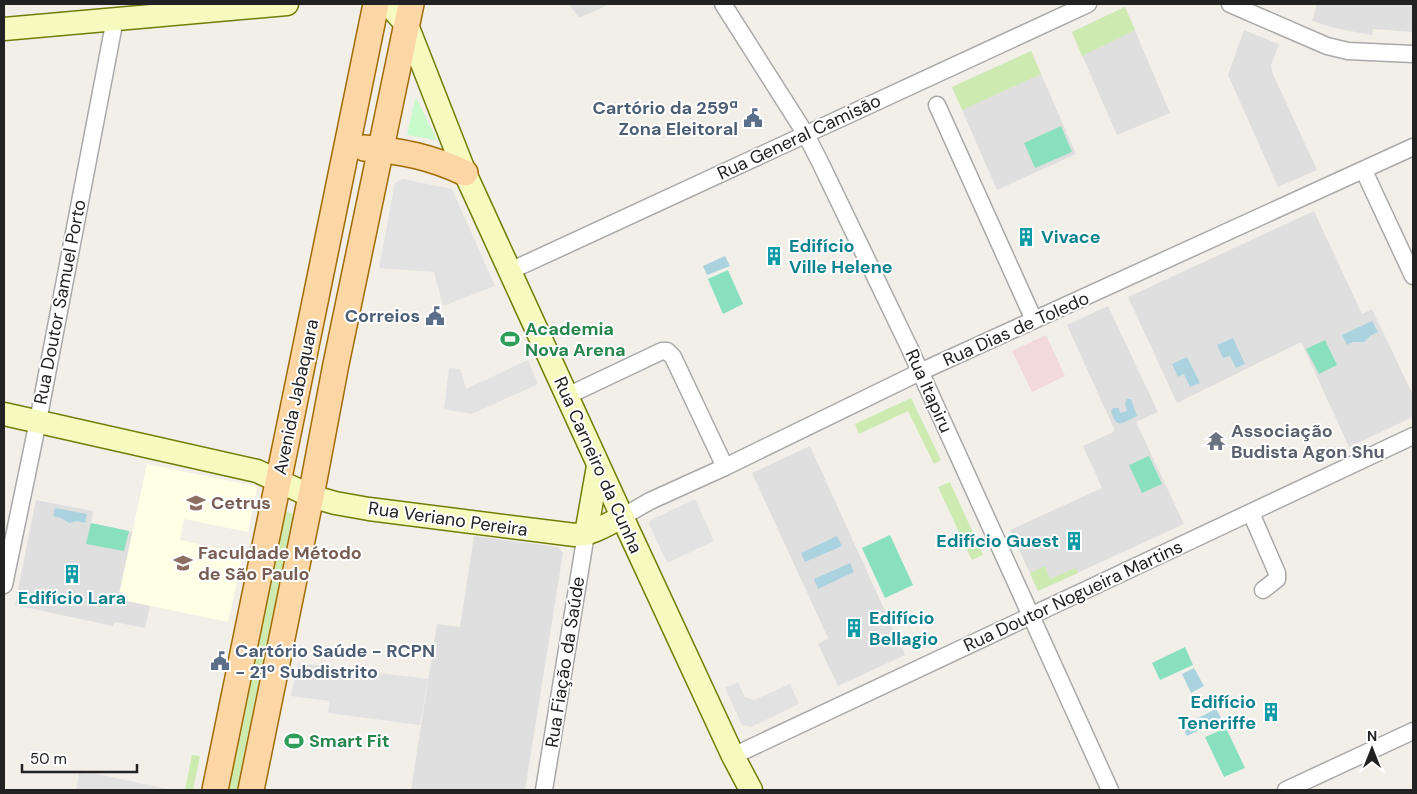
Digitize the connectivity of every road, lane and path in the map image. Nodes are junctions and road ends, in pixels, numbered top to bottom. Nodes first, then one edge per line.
1 (287, 4) edge
2 (376, 4) edge
3 (388, 4) edge
4 (723, 4) edge
5 (1088, 4) edge
6 (1230, 4) edge
7 (1247, 7) edge
8 (409, 14) edge
9 (115, 19) junction
10 (4, 29) edge
11 (1413, 54) edge
12 (937, 105) dead end
13 (805, 133) junction
14 (347, 146) junction
15 (1413, 147) edge
16 (382, 149) junction
17 (1364, 171) junction
18 (465, 174) junction
19 (510, 271) junction
20 (1413, 276) edge
21 (1034, 320) junction
22 (920, 372) junction
23 (567, 396) junction
24 (4, 414) edge
25 (38, 421) junction
26 (1413, 436) edge
27 (598, 466) junction
28 (725, 467) junction
29 (279, 481) junction
30 (311, 496) junction
31 (1251, 513) junction
32 (622, 517) junction
33 (593, 532) junction
34 (631, 538) junction
35 (4, 580) edge
36 (1264, 590) dead end
37 (1030, 616) junction
38 (1413, 731) edge
39 (733, 756) junction
40 (215, 790) edge
41 (251, 790) edge
42 (544, 790) edge
43 (751, 790) edge
44 (1110, 790) edge
45 (1286, 790) edge

1 - 9 street
2 - 14 main road, Avenida Jabaquara
3 - 8 street
4 - 13 street, Rua Itapiru
5 - 13 street, Rua General Camisão
6 - 7 street
7 - 11 street
8 - 16 main road, Avenida Jabaquara
8 - 18 street, Rua Carneiro da Cunha
9 - 10 street
9 - 25 street, Rua Doutor Samuel Porto
12 - 21 street
13 - 19 street, Rua General Camisão
13 - 22 street, Rua Itapiru
14 - 16 main road
14 - 29 main road, Avenida Jabaquara
15 - 17 street, Rua Dias de Toledo
16 - 18 main road
16 - 30 main road, Avenida Jabaquara
17 - 20 street
17 - 21 street, Rua Dias de Toledo
18 - 19 street, Rua Carneiro da Cunha
19 - 23 street, Rua Carneiro da Cunha
21 - 22 street, Rua Dias de Toledo
22 - 28 street, Rua Dias de Toledo
22 - 37 street, Rua Itapiru
23 - 27 street, Rua Carneiro da Cunha
23 - 28 street
24 - 25 street, Rua Veriano Pereira
25 - 29 street, Rua Veriano Pereira
25 - 35 street, Rua Doutor Samuel Porto
26 - 31 street, Rua Doutor Nogueira Martins
27 - 32 street, Rua Carneiro da Cunha
27 - 33 street
28 - 32 street, Rua Dias de Toledo
29 - 30 street, Rua Veriano Pereira
29 - 40 main road, Avenida Jabaquara
30 - 33 street, Rua Veriano Pereira
30 - 41 main road, Avenida Jabaquara
31 - 36 street
31 - 37 street, Rua Doutor Nogueira Martins
32 - 33 street, Rua Veriano Pereira
32 - 34 street, Rua Carneiro da Cunha
33 - 34 street
33 - 42 street, Rua Fiação da Saúde
34 - 39 street, Rua Carneiro da Cunha
37 - 39 street, Rua Doutor Nogueira Martins
37 - 44 street, Rua Itapiru
38 - 45 street
39 - 43 street, Rua Carneiro da Cunha

